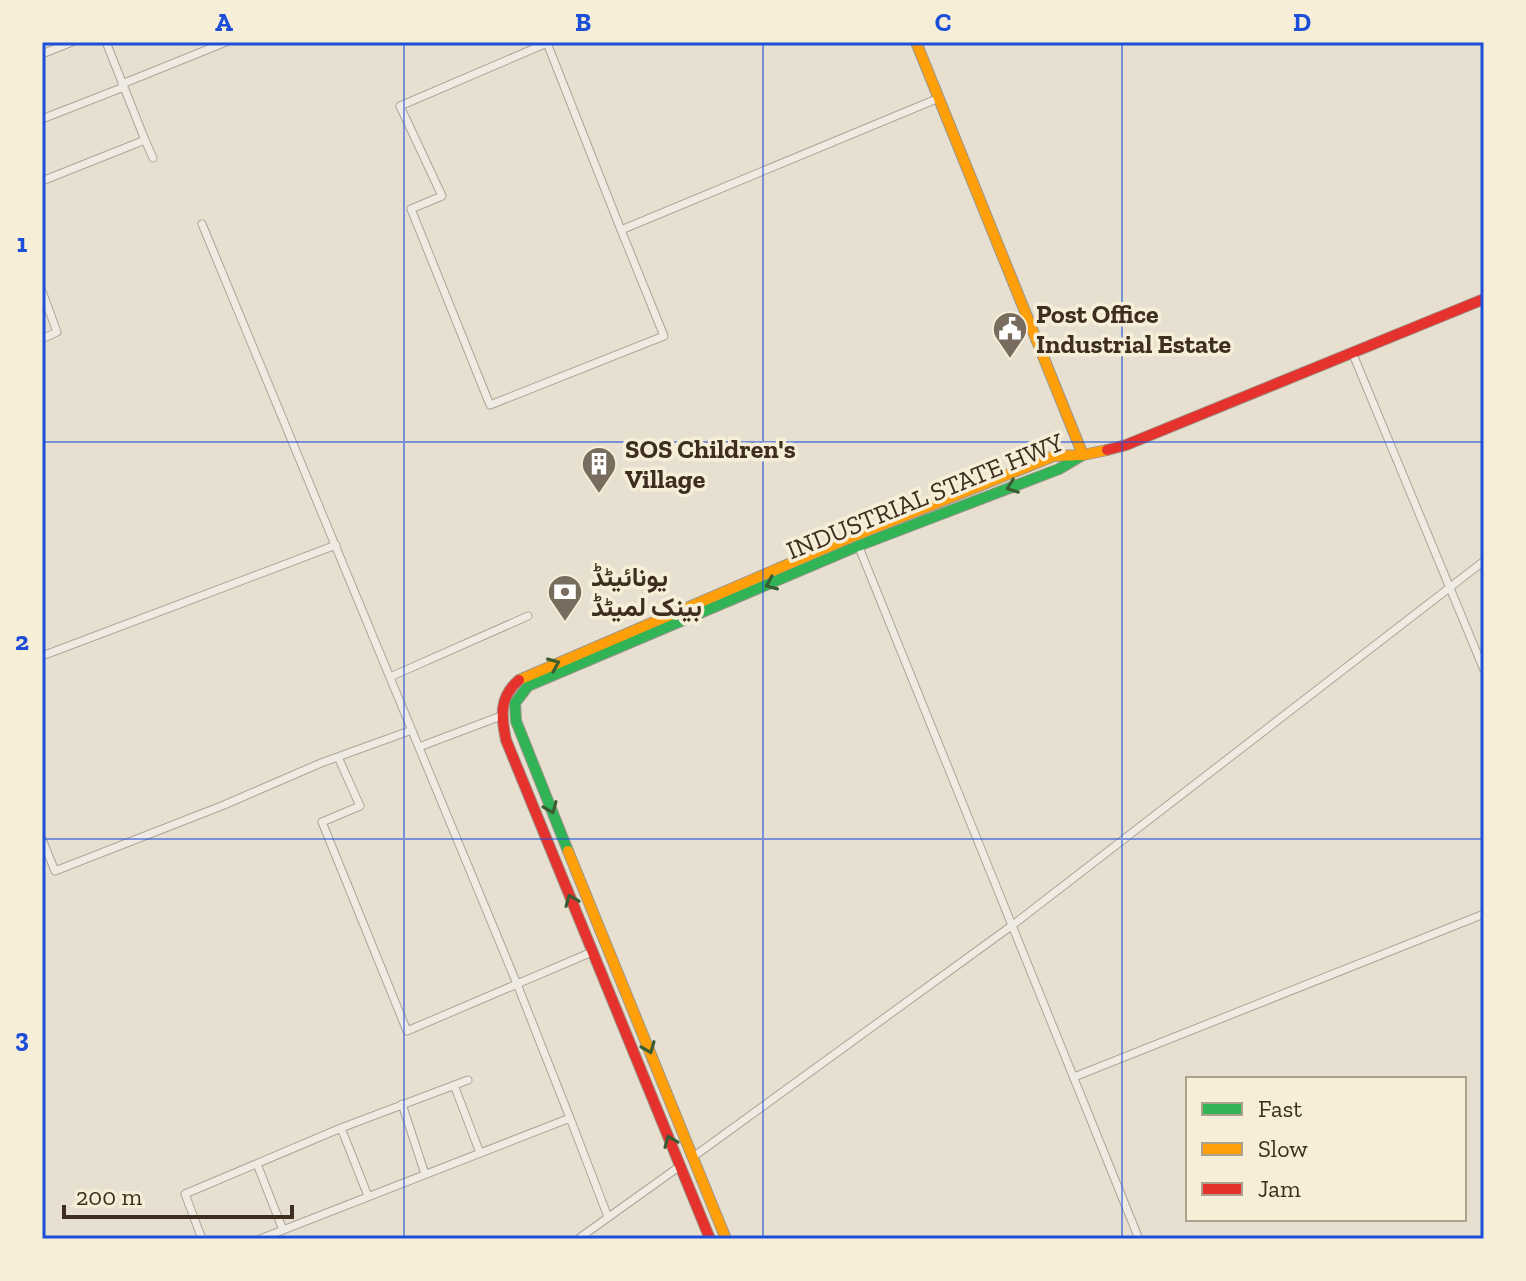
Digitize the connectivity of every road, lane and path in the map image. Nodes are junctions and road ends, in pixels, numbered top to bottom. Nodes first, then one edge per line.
1 (72, 42) edge
2 (106, 42) edge
3 (226, 42) edge
4 (916, 42) edge
5 (546, 43) edge
6 (42, 54) edge
7 (123, 86) junction
8 (939, 98) junction
9 (42, 119) edge
10 (145, 140) junction
11 (153, 158) dead end
12 (42, 181) edge
13 (202, 224) dead end
14 (621, 230) junction
15 (42, 291) edge
16 (1484, 299) edge
17 (42, 339) edge
18 (1352, 352) junction
19 (1083, 455) junction
20 (856, 541) junction
21 (336, 545) junction
22 (1484, 561) edge
23 (1450, 587) junction
24 (528, 616) dead end
25 (42, 656) edge
26 (1484, 670) edge
27 (390, 677) junction
28 (501, 716) junction
29 (412, 730) junction
30 (419, 747) junction
31 (338, 757) junction
32 (42, 839) edge
33 (1484, 914) edge
34 (1012, 926) junction
35 (592, 952) junction
36 (517, 984) junction
37 (1074, 1077) junction
38 (468, 1080) dead end
39 (454, 1085) junction
40 (668, 1095) junction
41 (654, 1101) junction
42 (402, 1104) junction
43 (570, 1118) junction
44 (341, 1128) junction
45 (480, 1153) junction
46 (693, 1157) junction
47 (257, 1164) junction
48 (680, 1166) junction
49 (425, 1174) junction
50 (368, 1196) junction
51 (608, 1217) junction
52 (720, 1225) junction
53 (283, 1230) junction
54 (708, 1235) edge
55 (202, 1239) edge
56 (260, 1239) edge
57 (578, 1239) edge
58 (726, 1239) edge
59 (1139, 1239) edge

1 - 6 street
2 - 7 street
3 - 7 street
4 - 8 main road
5 - 14 street
5 - 14 street
7 - 9 street
7 - 10 street
8 - 14 street
8 - 19 main road
10 - 11 street
10 - 12 street
13 - 21 street
15 - 17 street
16 - 18 main road, INDUSTRIAL STATE HWY
18 - 19 main road, INDUSTRIAL STATE HWY
18 - 23 street
19 - 20 main road, INDUSTRIAL STATE HWY
28 -> 20 main road, INDUSTRIAL STATE HWY
20 - 34 street
20 -> 40 main road, INDUSTRIAL STATE HWY
21 - 25 street
21 - 27 street
22 - 23 street
23 - 26 street
23 - 34 street
24 - 27 street
27 - 29 street
28 - 30 street
35 -> 28 main road
29 - 30 street
29 - 31 street
30 - 36 street
31 - 32 street
31 - 36 street
33 - 37 street
34 - 37 street
34 - 46 street
35 - 36 street
35 - 41 main road
36 - 43 street
37 - 59 street
38 - 39 street
39 - 42 street
39 - 45 street
40 - 41 main road
40 - 46 main road, INDUSTRIAL STATE HWY
48 -> 41 main road
42 - 44 street
42 - 49 street
43 - 45 street
43 - 51 street
44 - 47 street
44 - 50 street
45 - 49 street
46 - 52 main road, INDUSTRIAL STATE HWY
47 - 53 street
47 - 55 street
48 - 51 street
48 - 54 main road
49 - 50 street
50 - 53 street
51 - 57 street
52 - 54 main road
52 - 58 main road, INDUSTRIAL STATE HWY
53 - 56 street

